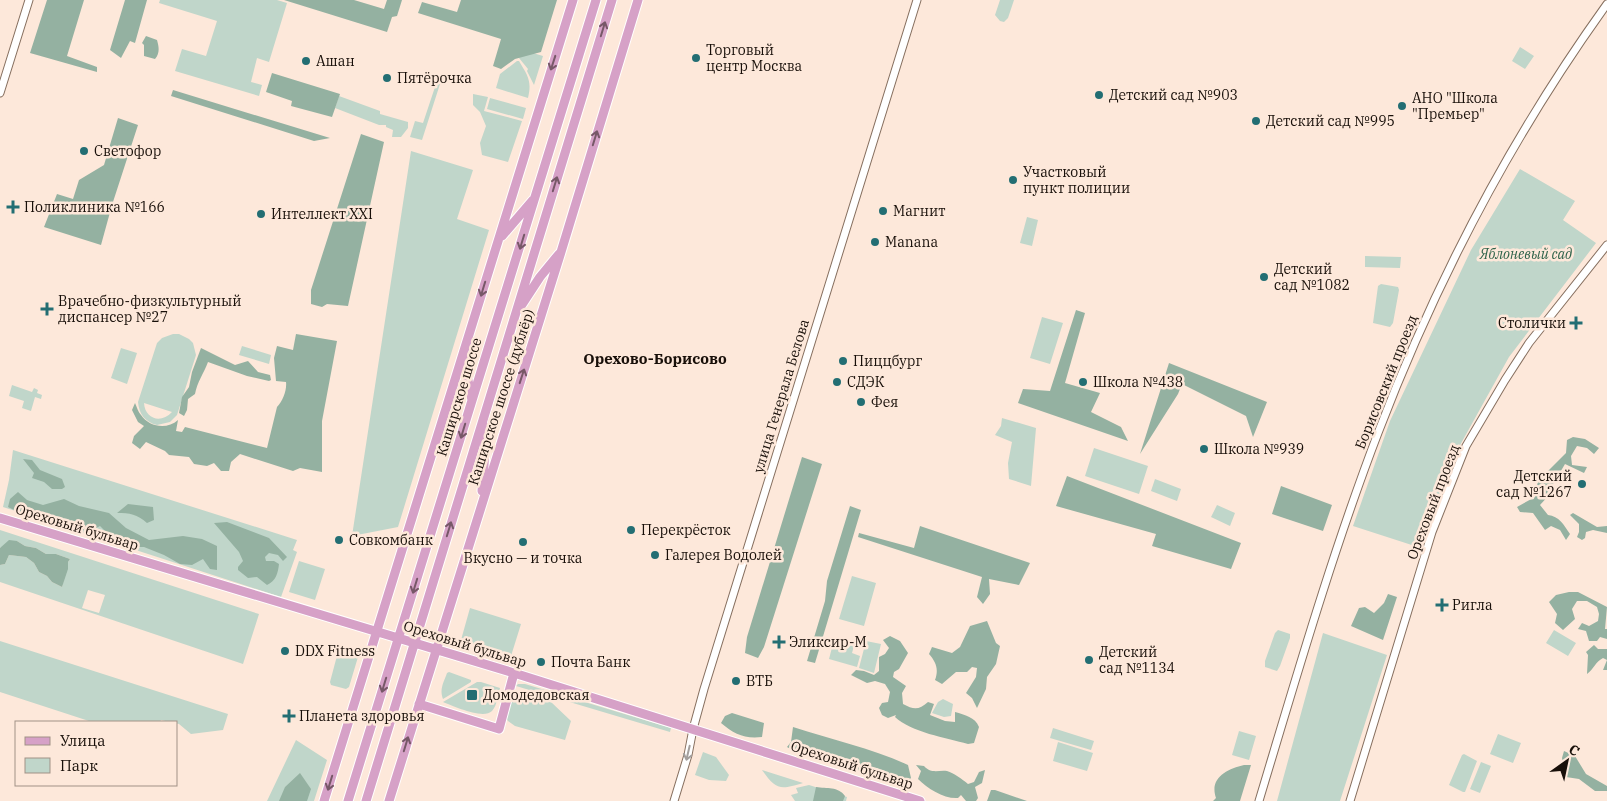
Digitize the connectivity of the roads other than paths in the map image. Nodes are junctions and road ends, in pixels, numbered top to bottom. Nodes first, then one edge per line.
1 (29, 0) edge
2 (573, 0) edge
3 (596, 0) edge
4 (612, 0) edge
5 (638, 0) edge
6 (917, 0) edge
7 (1607, 4) edge
8 (0, 93) edge
9 (536, 196) junction
10 (497, 242) junction
11 (1607, 245) edge
12 (561, 252) junction
13 (515, 314) junction
14 (462, 354) junction
15 (472, 401) junction
16 (482, 419) junction
17 (481, 506) junction
18 (0, 518) edge
19 (376, 632) junction
20 (398, 639) junction
21 (414, 643) junction
22 (436, 650) junction
23 (514, 673) junction
24 (419, 704) junction
25 (693, 729) junction
26 (324, 801) edge
27 (348, 801) edge
28 (366, 801) edge
29 (389, 801) edge
30 (674, 801) edge
31 (920, 801) edge
32 (1259, 801) edge
33 (1350, 801) edge

1 - 8 street
2 -> 10 main road
3 - 9 main road, Каширское шоссе
13 -> 4 main road, Каширское шоссе
12 -> 5 main road, Каширское шоссе (дублёр)
6 - 25 street, улица Генерала Белова
7 - 32 street, Борисовский проезд
9 - 10 main road
9 -> 15 main road, Каширское шоссе
10 -> 14 main road
11 - 33 street, Ореховый проезд
12 - 13 main road
17 -> 12 main road, Каширское шоссе (дублёр)
13 - 16 main road, Каширское шоссе
14 - 15 main road
14 - 19 main road
15 -> 20 main road, Каширское шоссе
16 - 17 main road
21 -> 16 main road, Каширское шоссе
17 - 22 main road, Каширское шоссе (дублёр)
18 - 19 main road, Ореховый бульвар
19 - 20 main road, Ореховый бульвар
19 -> 26 main road
20 - 21 main road, Ореховый бульвар
20 -> 27 main road, Каширское шоссе
21 - 22 main road, Ореховый бульвар
21 - 28 main road, Каширское шоссе
22 - 23 main road, Ореховый бульвар
22 - 24 main road, Каширское шоссе (дублёр)
23 - 24 main road
23 - 25 main road, Ореховый бульвар
29 -> 24 main road, Каширское шоссе (дублёр)
25 -> 30 street, улица Генерала Белова
25 - 31 main road, Ореховый бульвар

